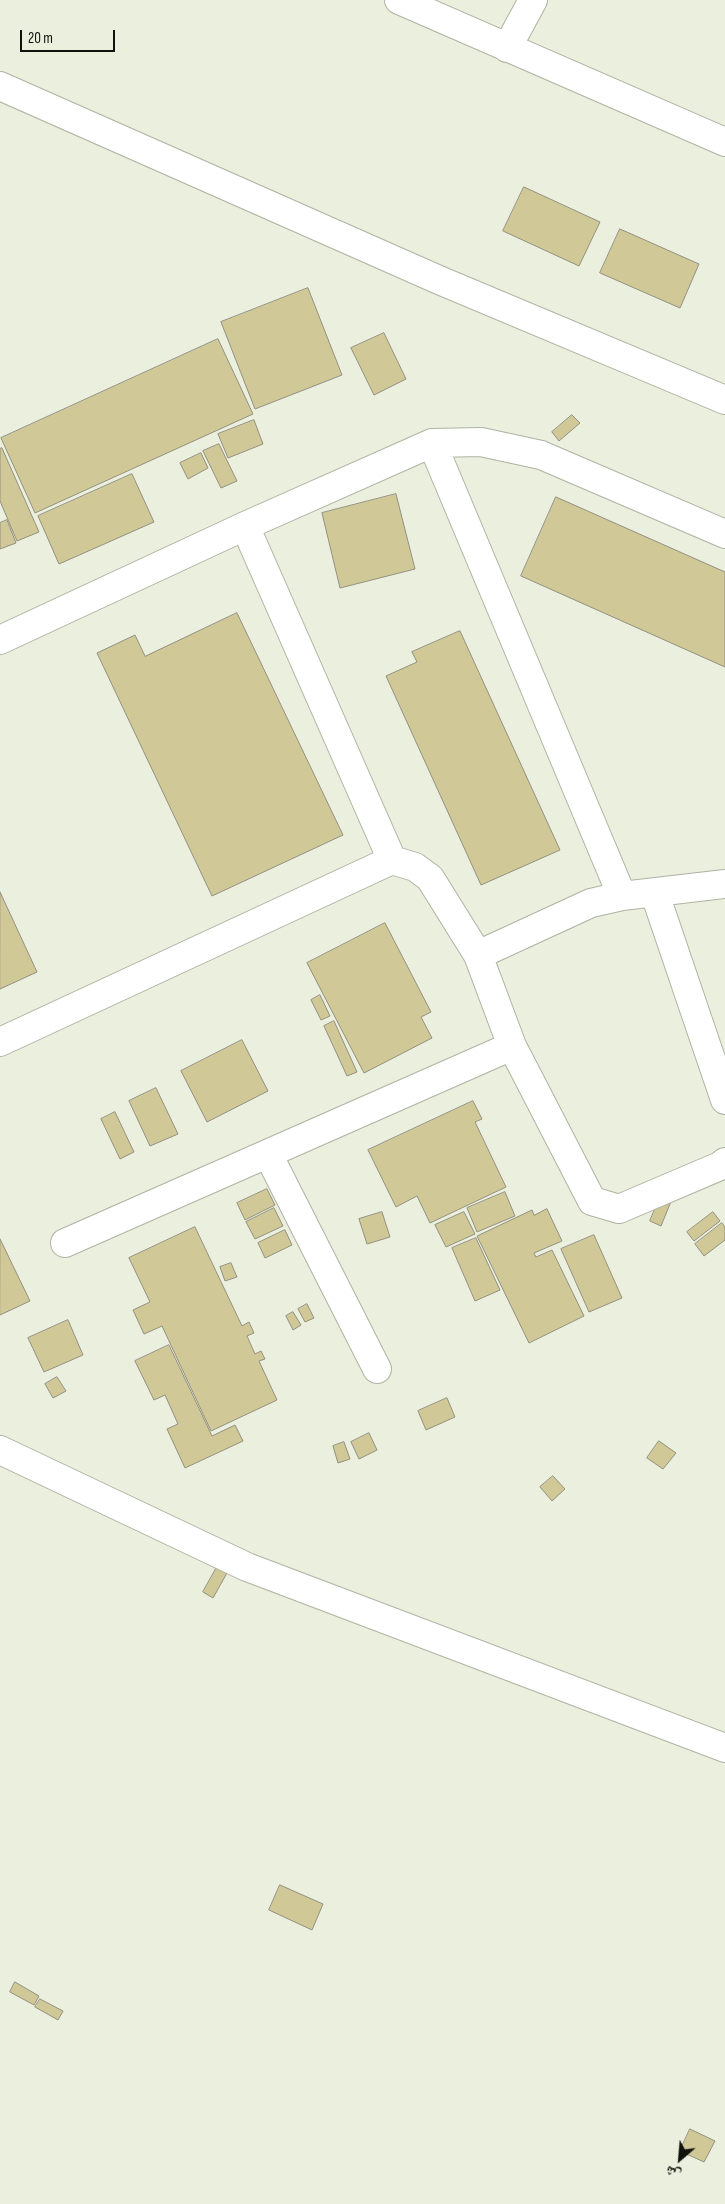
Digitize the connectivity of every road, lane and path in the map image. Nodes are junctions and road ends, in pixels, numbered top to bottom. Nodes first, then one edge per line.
1 (400, 0) edge
2 (533, 0) edge
3 (507, 48) junction
4 (0, 86) edge
5 (725, 142) edge
6 (725, 400) edge
7 (432, 443) junction
8 (244, 526) junction
9 (725, 534) edge
10 (0, 640) edge
11 (392, 860) junction
12 (725, 884) edge
13 (655, 894) junction
14 (622, 896) junction
15 (478, 955) junction
16 (0, 1042) edge
17 (512, 1046) junction
18 (725, 1100) edge
19 (268, 1154) junction
20 (725, 1162) edge
21 (65, 1243) dead end
22 (377, 1369) dead end
23 (0, 1450) edge
24 (725, 1748) edge

1 - 3 street
2 - 3 street
3 - 5 street
4 - 6 street
7 - 8 street
7 - 9 street
7 - 14 street
8 - 10 street
8 - 11 street
11 - 15 street
11 - 16 street
12 - 13 street
13 - 14 street
13 - 18 street
14 - 15 street
15 - 17 street
17 - 19 street
17 - 20 street
19 - 21 street
19 - 22 street
23 - 24 street

